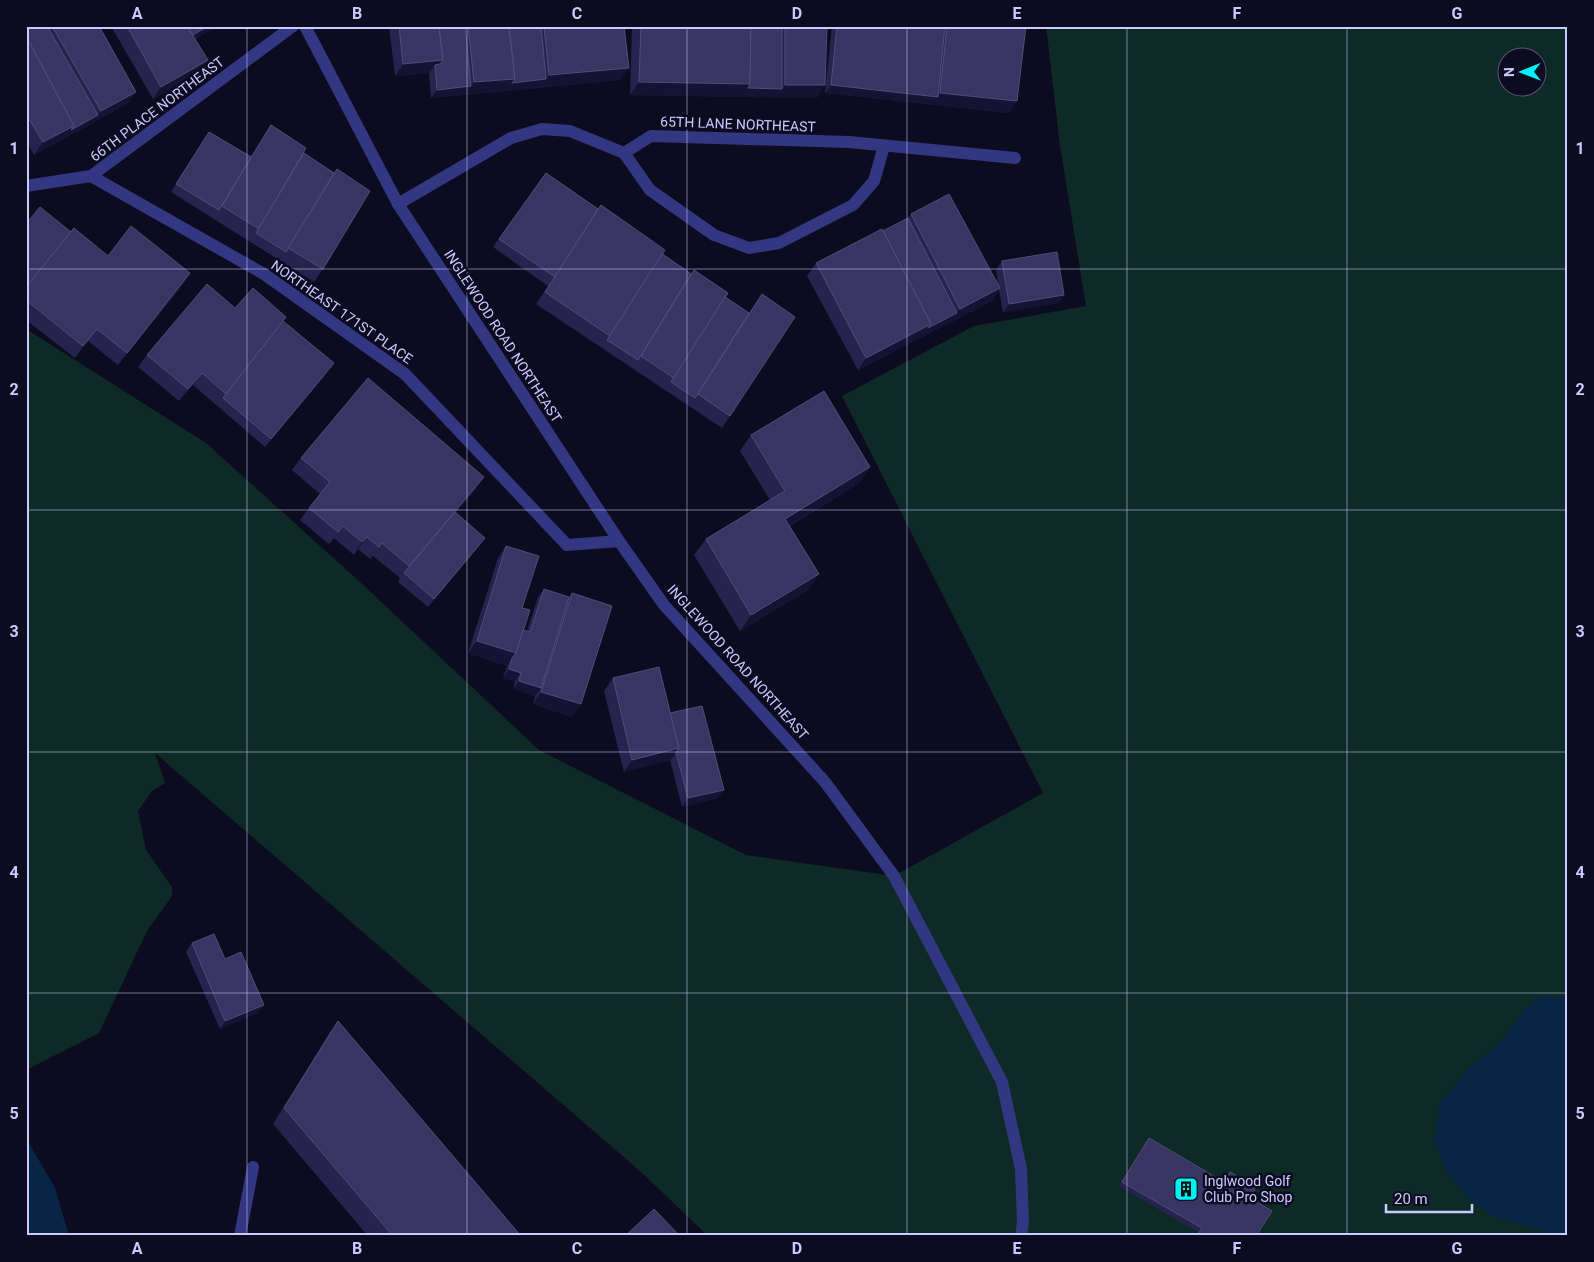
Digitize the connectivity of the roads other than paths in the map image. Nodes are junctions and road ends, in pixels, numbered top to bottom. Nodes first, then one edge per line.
1 (293, 26) edge
2 (305, 26) edge
3 (884, 146) junction
4 (624, 153) junction
5 (1015, 158) dead end
6 (91, 176) junction
7 (26, 186) edge
8 (398, 204) junction
9 (619, 541) junction
10 (252, 1167) dead end
11 (240, 1236) edge
12 (1021, 1236) edge

1 - 6 street, 66TH PLACE NORTHEAST
2 - 8 street, INGLEWOOD ROAD NORTHEAST
3 - 4 street, 65TH LANE NORTHEAST
3 - 4 street
3 - 5 street, 65TH LANE NORTHEAST
4 - 8 street
6 - 7 street, 66TH PLACE NORTHEAST
6 - 9 street, NORTHEAST 171ST PLACE
8 - 9 street, INGLEWOOD ROAD NORTHEAST
9 - 12 street, INGLEWOOD ROAD NORTHEAST
10 - 11 street

